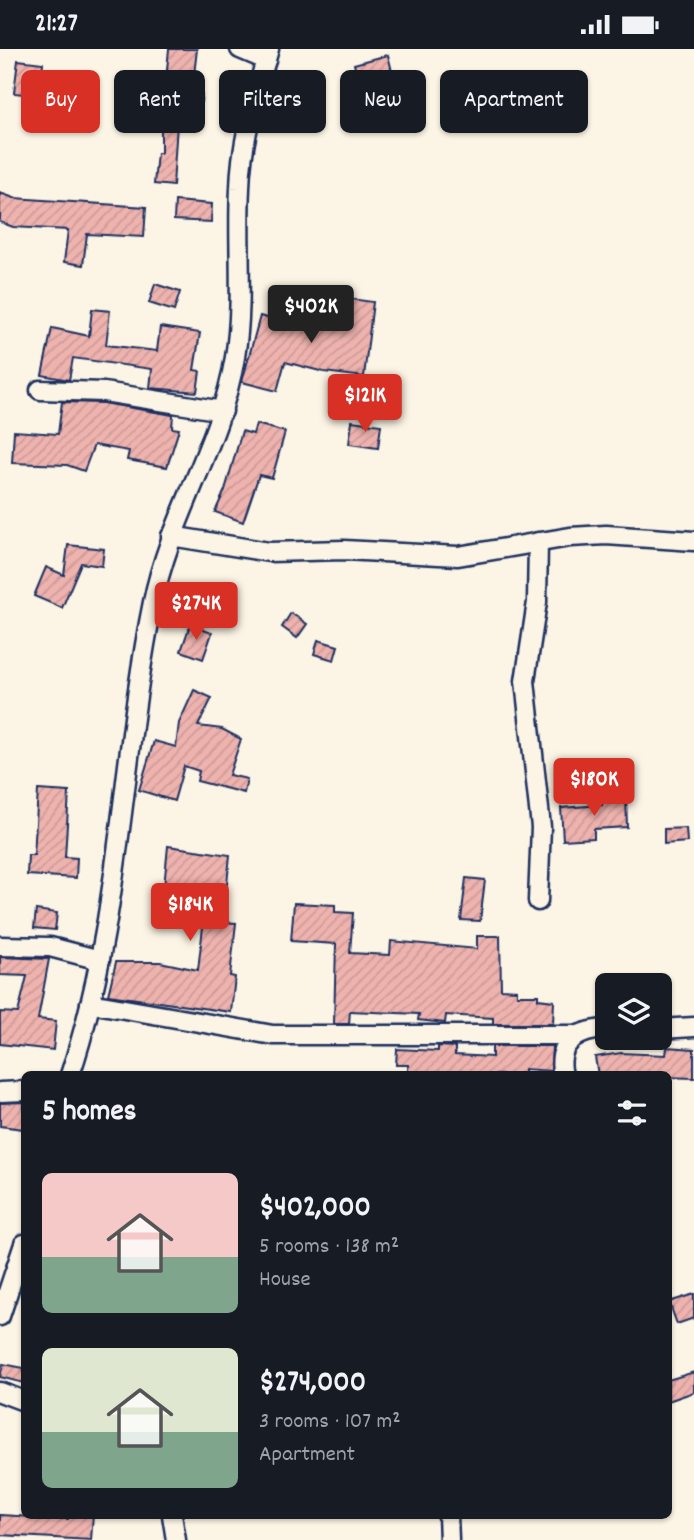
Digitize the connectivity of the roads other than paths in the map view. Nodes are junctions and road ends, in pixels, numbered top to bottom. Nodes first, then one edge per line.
1 (240, 49) edge
2 (267, 55) edge
3 (40, 390) dead end
4 (223, 411) junction
5 (171, 536) junction
6 (538, 541) junction
7 (694, 541) edge
8 (538, 901) dead end
9 (0, 946) edge
10 (100, 960) junction
11 (90, 1003) junction
12 (694, 1027) edge
13 (672, 1028) edge
14 (595, 1031) edge
15 (575, 1035) junction
16 (71, 1071) edge
17 (563, 1071) edge
18 (21, 1091) edge
19 (0, 1092) edge
20 (21, 1253) edge
21 (0, 1316) edge
22 (0, 1392) edge
23 (21, 1400) edge
24 (173, 1519) edge
25 (448, 1519) edge
26 (176, 1540) edge
27 (449, 1540) edge

1 - 2 street
2 - 4 street
3 - 4 street
4 - 5 street
5 - 6 street
5 - 10 street
6 - 7 street
6 - 8 street
9 - 10 street
10 - 11 street
11 - 15 street
11 - 16 street
12 - 13 street
14 - 15 street
15 - 17 street
18 - 19 street
20 - 21 street
22 - 23 street
24 - 26 street
25 - 27 street

